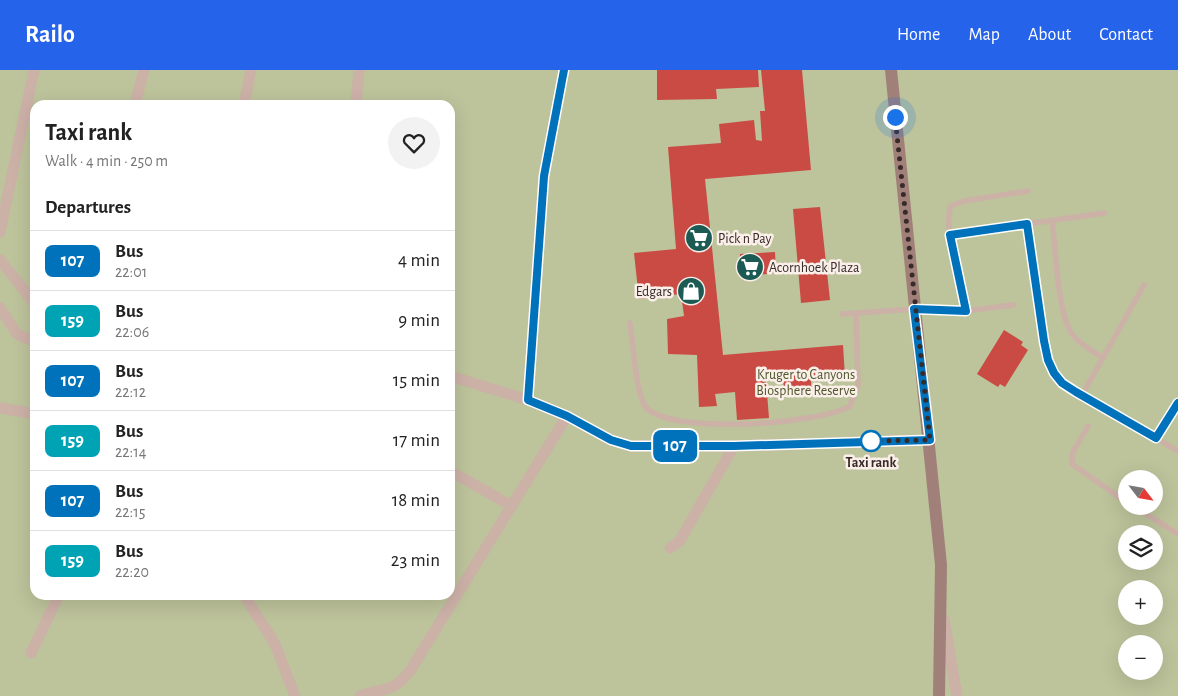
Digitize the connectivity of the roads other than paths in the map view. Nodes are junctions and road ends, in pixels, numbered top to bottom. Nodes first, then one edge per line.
1 (34, 70) edge
2 (144, 70) edge
3 (251, 70) edge
4 (359, 70) edge
5 (564, 70) edge
6 (891, 70) edge
7 (136, 100) edge
8 (245, 100) edge
9 (356, 100) edge
10 (1028, 191) dead end
11 (1104, 213) dead end
12 (1052, 220) junction
13 (1027, 224) junction
14 (0, 232) edge
15 (950, 235) junction
16 (0, 260) edge
17 (1144, 284) dead end
18 (30, 298) edge
19 (1013, 305) dead end
20 (0, 308) edge
21 (914, 309) junction
22 (966, 311) junction
23 (856, 313) junction
24 (842, 314) dead end
25 (630, 324) dead end
26 (30, 340) edge
27 (1103, 358) junction
28 (455, 378) edge
29 (1082, 395) junction
30 (528, 400) junction
31 (1178, 403) edge
32 (0, 408) edge
33 (30, 413) edge
34 (567, 416) junction
35 (1088, 426) dead end
36 (1156, 438) junction
37 (930, 440) junction
38 (734, 446) junction
39 (1178, 451) edge
40 (455, 474) edge
41 (1118, 496) edge
42 (512, 506) junction
43 (1147, 515) edge
44 (1178, 534) edge
45 (670, 548) dead end
46 (455, 594) edge
47 (56, 600) edge
48 (247, 600) edge
49 (451, 600) edge
50 (942, 609) junction
51 (30, 653) dead end
52 (296, 696) edge
53 (360, 696) edge
54 (939, 696) edge
55 (958, 696) edge

1 - 14 street
2 - 7 street
3 - 8 street
4 - 9 street
5 - 30 street
6 - 21 street
10 - 15 lane
11 - 12 lane
12 - 13 lane
12 - 27 lane
13 - 15 lane
13 - 29 lane
15 - 22 lane
16 - 18 street
17 - 27 lane
19 - 22 lane
20 - 26 street
21 - 22 lane
21 - 23 lane
21 - 37 street
23 - 24 lane
23 - 25 lane
27 - 29 lane
28 - 30 street
29 - 36 lane
30 - 34 street
31 - 36 lane
32 - 33 street
34 - 38 street
34 - 42 street
35 - 41 lane
36 - 39 lane
37 - 38 street
37 - 50 street
38 - 45 street
40 - 42 street
42 - 46 street
43 - 44 lane
47 - 51 street
48 - 52 street
49 - 53 street
50 - 54 street
50 - 55 street

